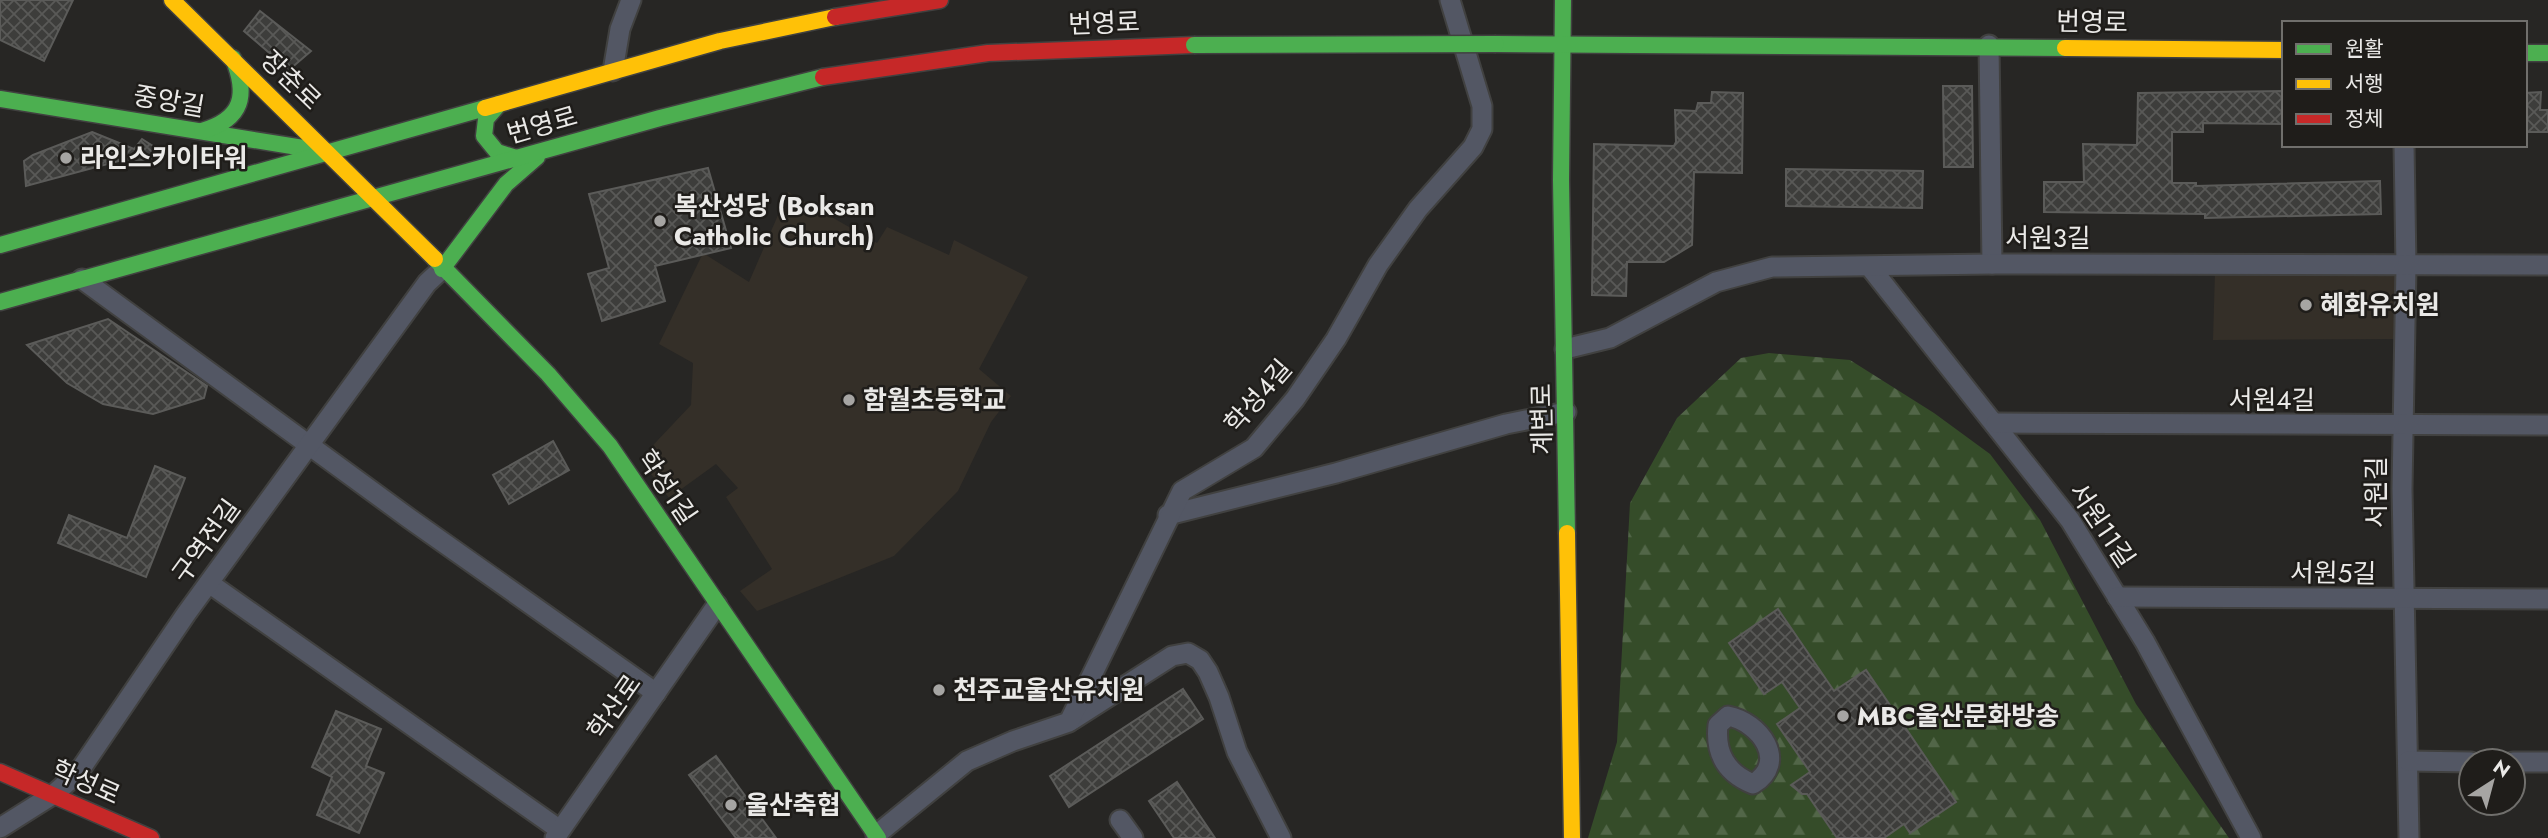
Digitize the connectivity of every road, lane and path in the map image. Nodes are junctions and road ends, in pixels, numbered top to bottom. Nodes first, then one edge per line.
1 (172, 0) edge
2 (631, 0) edge
3 (940, 0) edge
4 (1450, 0) edge
5 (1563, 0) edge
6 (1563, 44) junction
7 (1989, 45) junction
8 (2282, 50) edge
9 (2527, 53) edge
10 (2548, 53) edge
11 (232, 56) junction
12 (613, 71) junction
13 (0, 99) edge
14 (499, 104) junction
15 (202, 131) junction
16 (2404, 147) edge
17 (552, 148) junction
18 (330, 152) junction
19 (516, 158) junction
20 (373, 198) junction
21 (0, 244) edge
22 (1992, 264) junction
23 (2406, 265) junction
24 (2548, 265) edge
25 (1870, 267) junction
26 (442, 269) junction
27 (82, 279) junction
28 (0, 302) edge
29 (1565, 349) junction
30 (1566, 412) junction
31 (1996, 424) junction
32 (2548, 425) edge
33 (2403, 427) junction
34 (309, 444) junction
35 (1168, 515) junction
36 (209, 583) junction
37 (2117, 597) junction
38 (2548, 599) edge
39 (2404, 600) junction
40 (717, 605) junction
41 (656, 693) junction
42 (1069, 722) junction
43 (2408, 761) junction
44 (2457, 762) edge
45 (2527, 762) edge
46 (2548, 762) edge
47 (0, 772) edge
48 (54, 794) junction
49 (1120, 820) dead end
50 (0, 828) edge
51 (557, 834) edge
52 (877, 837) edge
53 (151, 838) edge
54 (1133, 838) edge
55 (1281, 838) edge
56 (1572, 838) edge
57 (2251, 838) edge
58 (2409, 838) edge

1 - 11 main road, 장춘로
2 - 12 street
3 - 12 main road, 번영로
4 - 35 street, 학성4길
5 - 6 main road, 계변로
6 - 7 main road, 번영로
6 - 17 main road, 번영로, bridge
6 - 29 main road, 계변로
7 - 8 main road, 번영로
7 - 22 street
9 - 10 main road
11 - 15 main road
11 - 18 main road, 장춘로
12 - 14 main road, 번영로
13 - 15 main road, 중앙길
14 - 18 main road, 번영로
14 - 19 main road
15 - 18 main road, 중앙길
16 - 23 street, 서원길
17 - 19 main road, 번영로
17 - 26 main road
18 - 20 main road, 장춘로
18 - 21 main road, 번영로
19 - 20 main road, 번영로
20 - 26 main road, 학성1길
20 - 27 main road, 번영로
22 - 23 street, 서원3길
22 - 25 street, 서원3길
23 - 24 street, 서원3길
23 - 33 street, 서원길
25 - 29 street, 서원3길
25 - 31 street, 서원11길
26 - 34 street, 구역전길
26 - 40 main road, 학성1길
27 - 28 main road, 번영로
27 - 34 street
29 - 30 main road, 계변로
30 - 35 street
30 - 56 main road, 계변로
31 - 33 street, 서원4길
31 - 37 street, 서원11길
32 - 33 street, 서원4길
33 - 39 street, 서원길
34 - 36 street, 구역전길
34 - 41 street
35 - 42 street, 학성4길
36 - 48 street, 구역전길
36 - 51 street
37 - 39 street, 서원5길
37 - 57 street, 서원11길
38 - 39 street, 서원5길
39 - 43 street, 서원길
40 - 41 street, 학산로
40 - 52 main road, 학성1길
41 - 51 street, 학산로
42 - 52 street
42 - 55 street
43 - 44 street
43 - 58 street, 서원길
45 - 46 street
47 - 48 main road, 학성로
48 - 50 street, 구역전길
48 - 53 main road, 학성로
49 - 54 street

